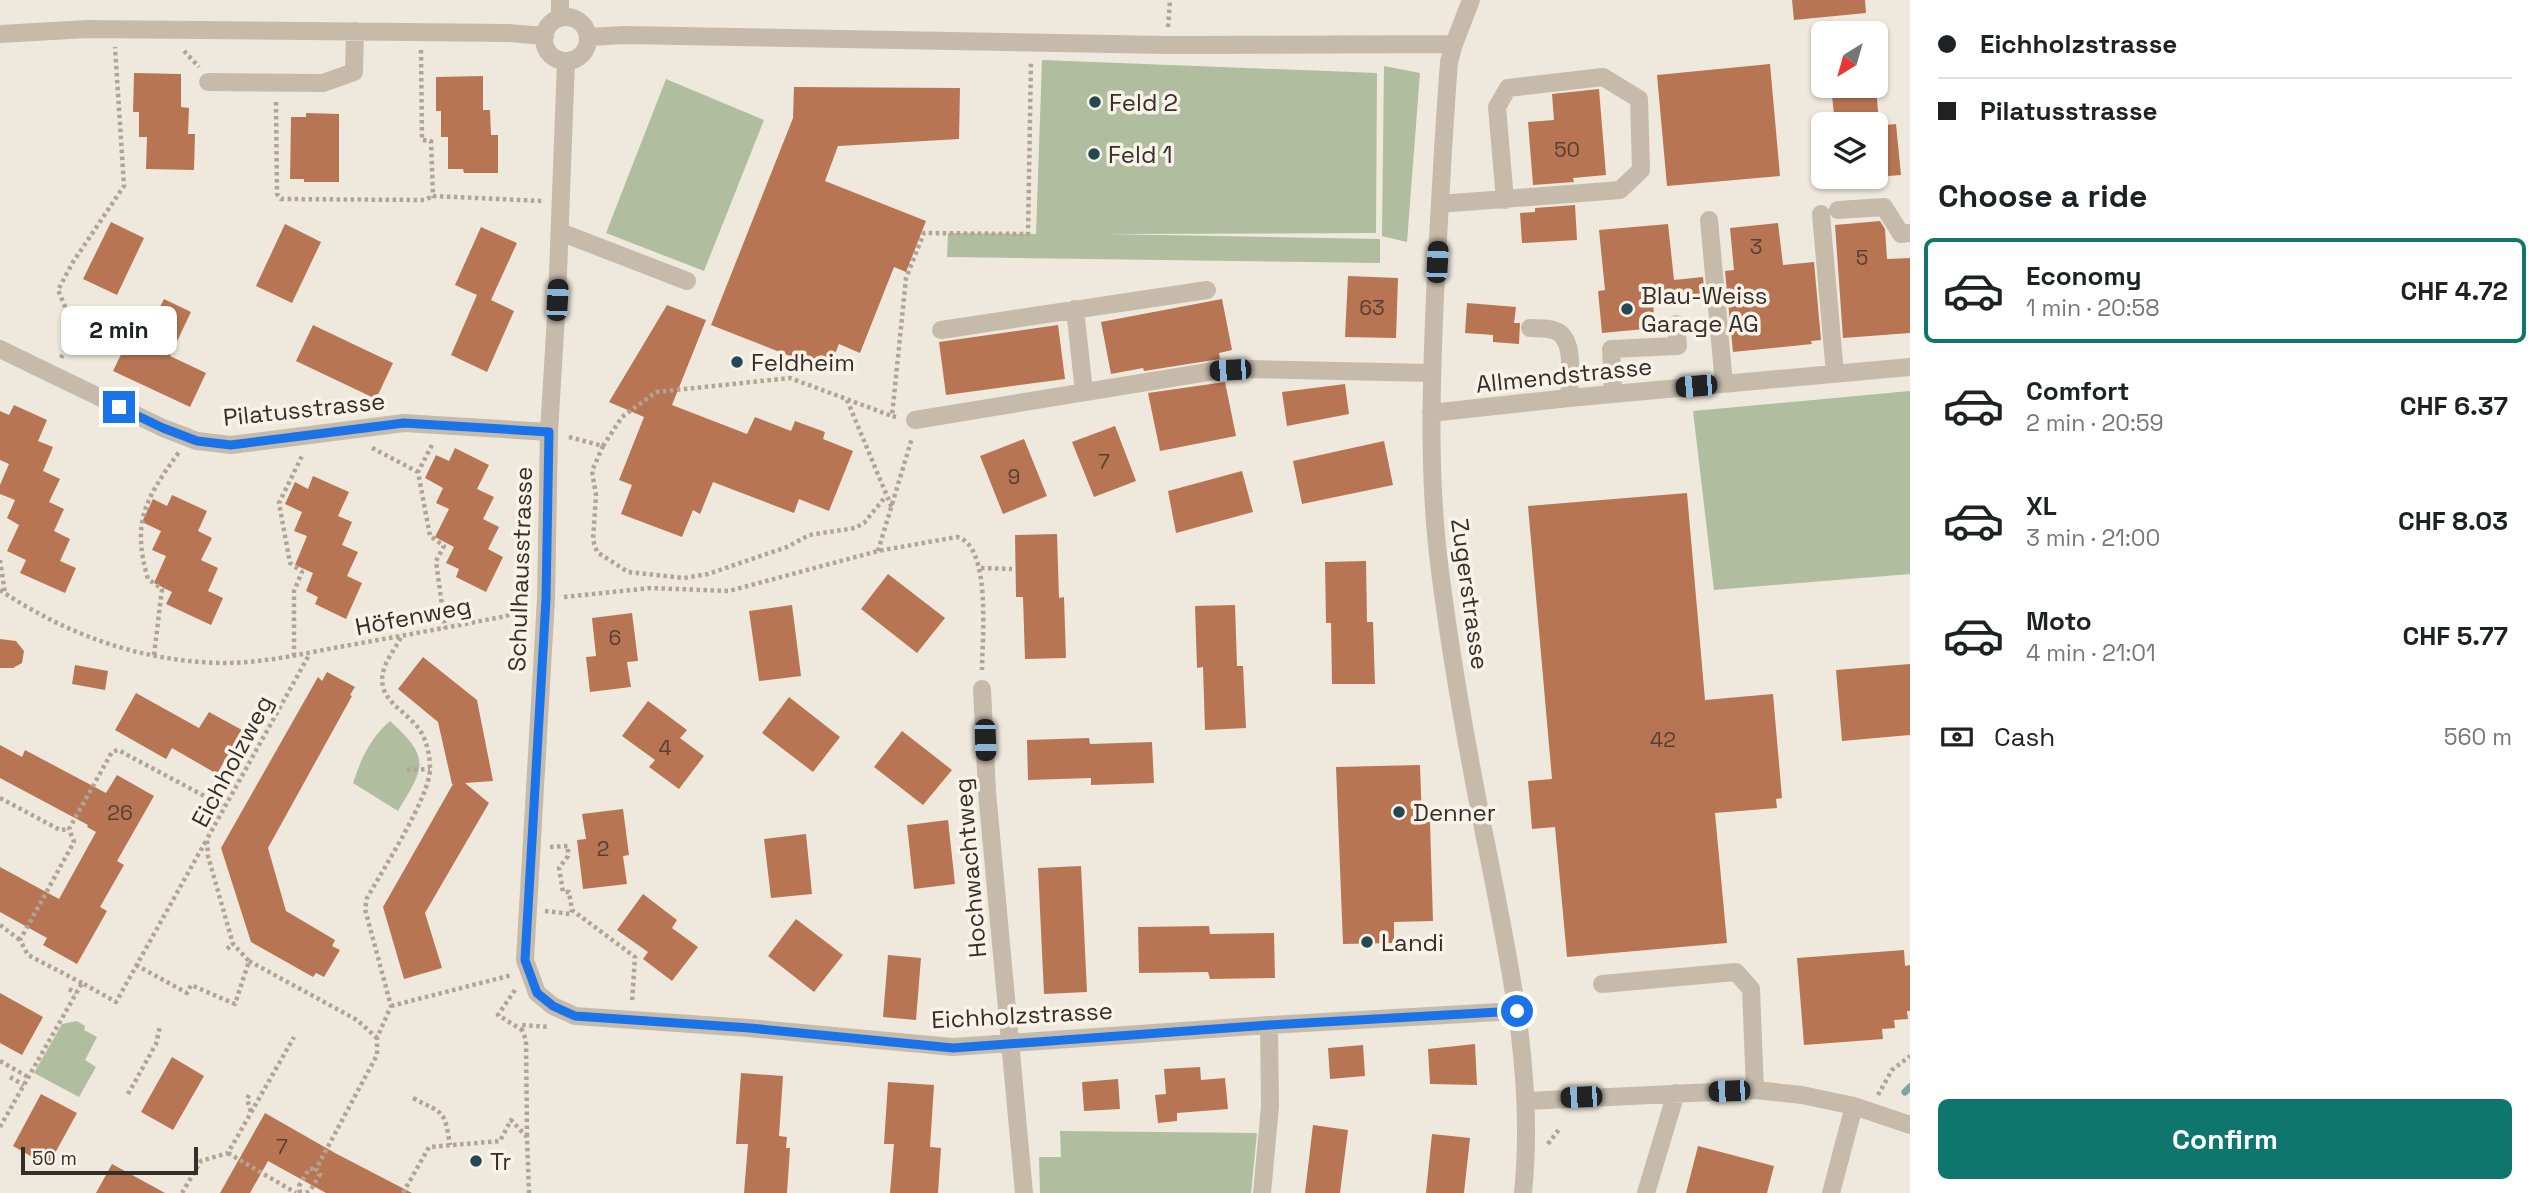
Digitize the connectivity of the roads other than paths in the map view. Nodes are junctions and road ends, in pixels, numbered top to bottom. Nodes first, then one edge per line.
1 (1471, 0) edge
2 (560, 9) edge
3 (355, 31) junction
4 (0, 34) edge
5 (545, 36) junction
6 (589, 37) junction
7 (1454, 44) junction
8 (566, 61) junction
9 (211, 82) road end
10 (1505, 200) junction
11 (1440, 204) junction
12 (1709, 220) dead end
13 (560, 232) junction
14 (1910, 233) edge
15 (687, 281) dead end
16 (1207, 290) dead end
17 (1075, 309) junction
18 (1676, 324) dead end
19 (1530, 328) dead end
20 (941, 330) dead end
21 (0, 349) edge
22 (1910, 367) edge
23 (1431, 373) junction
24 (1835, 374) junction
25 (1724, 384) junction
26 (1084, 392) junction
27 (1613, 394) junction
28 (1569, 398) junction
29 (1431, 413) junction
30 (915, 420) road end
31 (549, 432) junction
32 (982, 689) road end
33 (1602, 984) dead end
34 (537, 993) joint
35 (1517, 1011) junction
36 (1269, 1025) junction
37 (1011, 1044) junction
38 (1755, 1090) junction
39 (1676, 1093) junction
40 (1526, 1101) junction
41 (1854, 1106) junction
42 (1910, 1125) edge
43 (1024, 1193) edge
44 (1262, 1193) edge
45 (1523, 1193) edge
46 (1646, 1193) edge
47 (1831, 1193) edge

1 - 7 street, Zugerstrasse
2 - 5 street
2 - 6 street
3 - 4 street
3 - 5 street
3 - 9 street
5 - 8 street
6 - 7 street
6 - 8 street
7 - 11 street, Zugerstrasse
8 - 13 street, Schulhausstrasse
10 - 10 street
10 - 11 street
11 - 23 street, Zugerstrasse
12 - 25 street
13 - 15 street
13 - 31 street, Schulhausstrasse
14 - 24 street
16 - 17 street
17 - 20 street
17 - 26 street
18 - 27 street
19 - 28 street
21 - 31 street, Pilatusstrasse
22 - 24 street, Allmendstrasse
23 - 26 street
23 - 29 street, Zugerstrasse
24 - 25 street, Allmendstrasse
25 - 27 street, Allmendstrasse
26 - 30 street
27 - 28 street, Allmendstrasse
28 - 29 street, Allmendstrasse
29 - 35 street, Zugerstrasse
31 - 34 street, Schulhausstrasse
32 - 37 street, Hochwachtweg
33 - 38 street
34 - 37 street, Eichholzstrasse
35 - 36 street, Eichholzstrasse
35 - 40 street, Zugerstrasse
36 - 37 street, Eichholzstrasse
36 - 44 street
37 - 43 street, Hochwachtweg
38 - 39 street
38 - 41 street
39 - 40 street
39 - 46 street
40 - 45 street, Zugerstrasse
41 - 42 street
41 - 47 street

